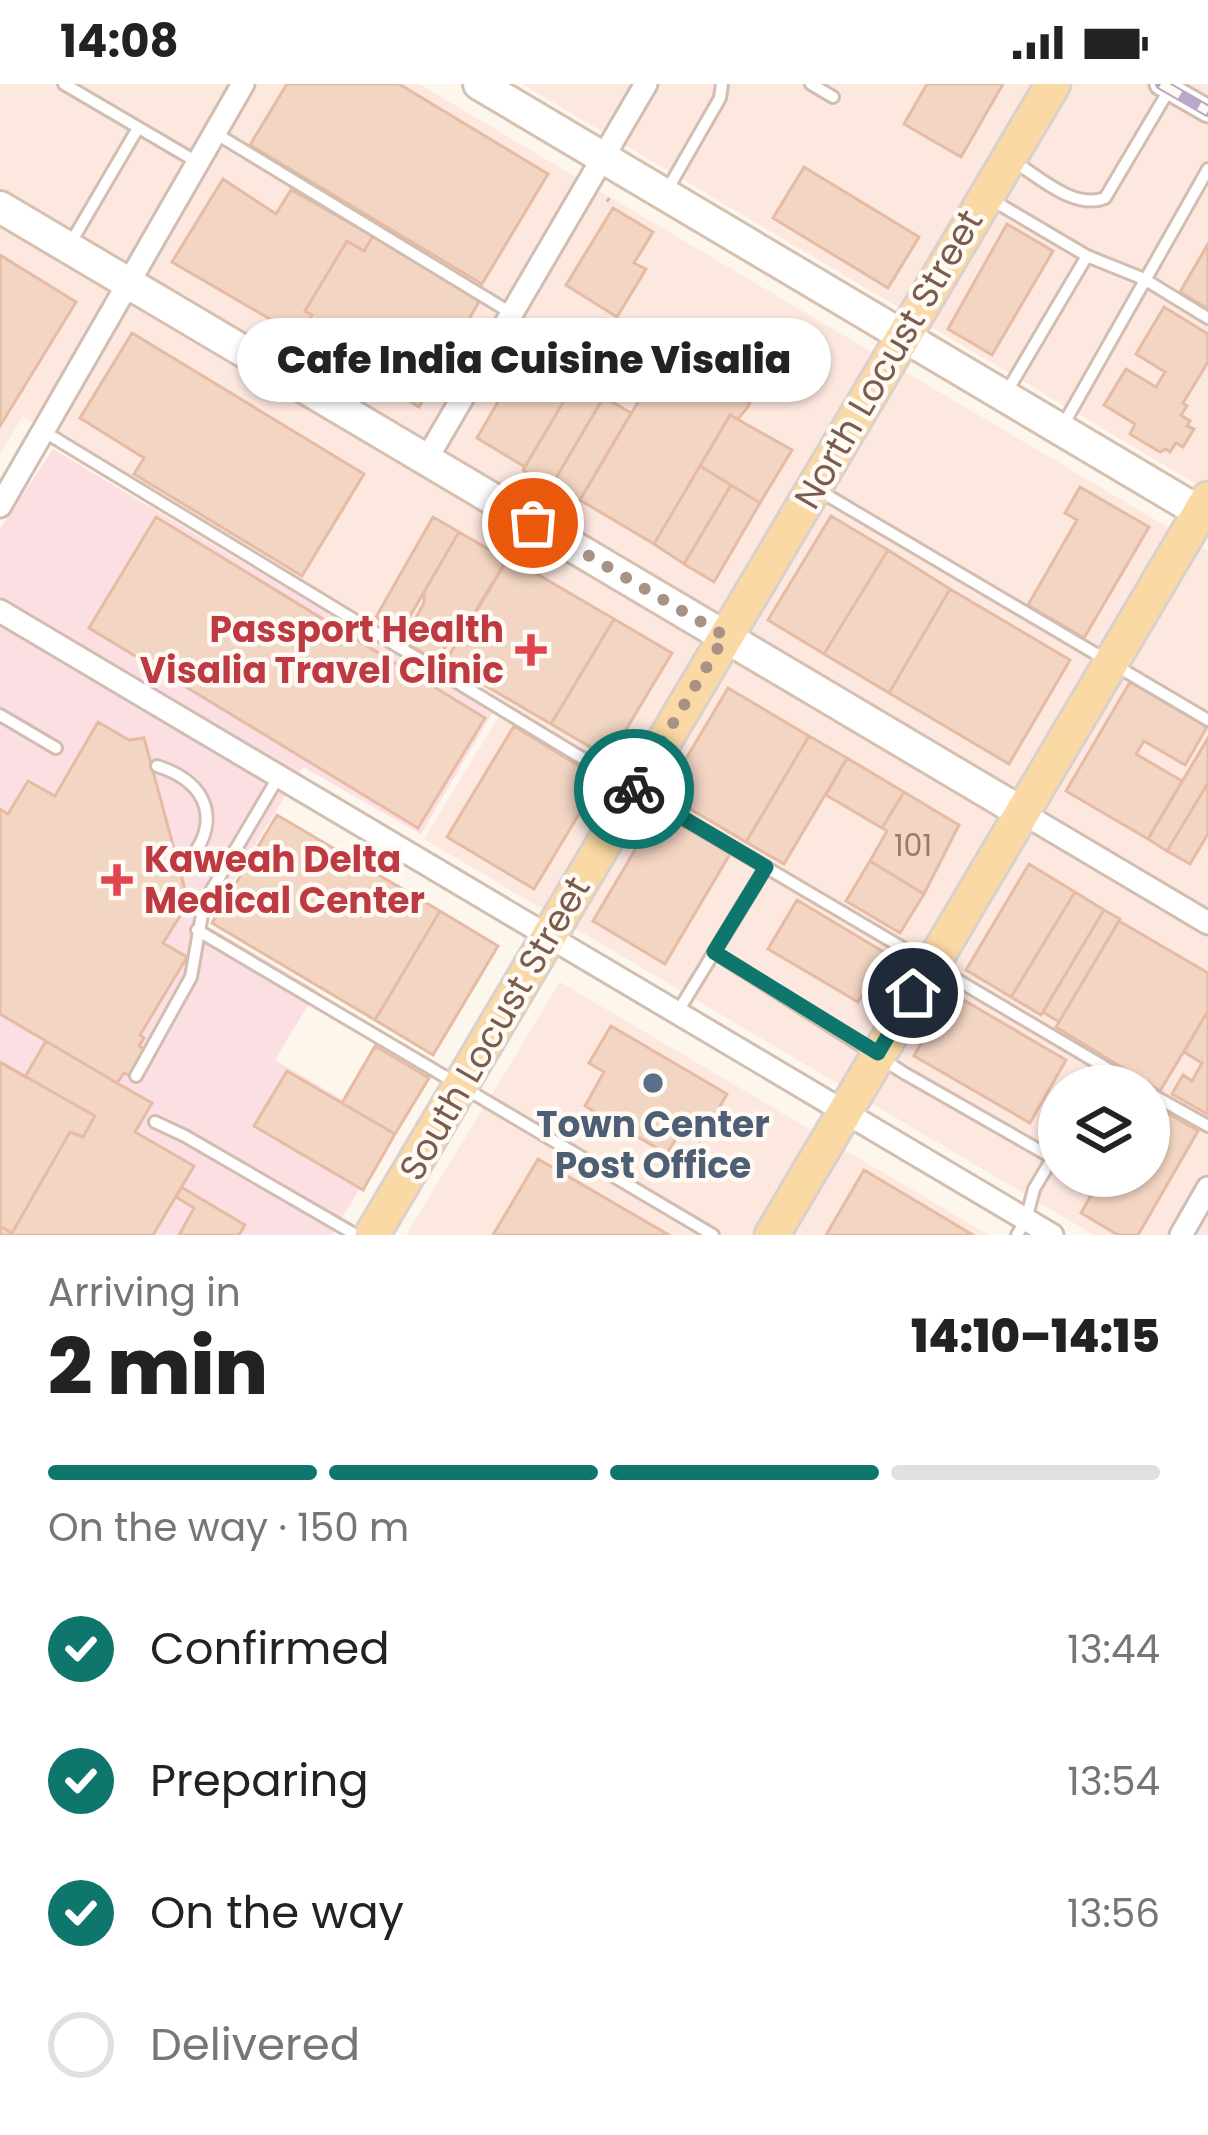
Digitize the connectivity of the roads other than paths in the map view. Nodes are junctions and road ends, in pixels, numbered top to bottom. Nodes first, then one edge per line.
1 (64, 84) edge
2 (244, 84) edge
3 (479, 84) edge
4 (646, 84) edge
5 (722, 84) edge
6 (811, 84) edge
7 (1053, 84) edge
8 (1165, 86) edge
9 (833, 98) dead end
10 (1208, 111) edge
11 (138, 128) junction
12 (215, 133) junction
13 (603, 158) junction
14 (1007, 158) junction
15 (197, 162) junction
16 (1208, 169) edge
17 (665, 194) junction
18 (984, 196) junction
19 (0, 207) edge
20 (68, 247) junction
21 (1087, 256) junction
22 (1144, 279) junction
23 (129, 283) junction
24 (511, 313) junction
25 (1208, 318) edge
26 (902, 336) junction
27 (1004, 396) junction
28 (43, 430) junction
29 (1061, 430) junction
30 (426, 460) junction
31 (814, 487) junction
32 (0, 506) edge
33 (1206, 510) edge
34 (0, 611) edge
35 (725, 636) junction
36 (1112, 664) junction
37 (0, 715) edge
38 (1208, 720) edge
39 (56, 748) dead end
40 (157, 766) dead end
41 (279, 776) junction
42 (633, 789) junction
43 (1021, 812) junction
44 (184, 866) dead end
45 (766, 867) junction
46 (1208, 923) edge
47 (197, 930) junction
48 (548, 937) junction
49 (714, 952) junction
50 (931, 963) junction
51 (677, 1013) junction
52 (878, 1053) junction
53 (1101, 1065) edge
54 (136, 1076) dead end
55 (460, 1086) junction
56 (1170, 1105) edge
57 (844, 1111) junction
58 (155, 1123) dead end
59 (1208, 1126) edge
60 (1038, 1143) edge
61 (1038, 1182) edge
62 (1208, 1188) edge
63 (1022, 1227) edge
64 (774, 1234) edge
65 (356, 1235) edge
66 (372, 1235) edge
67 (713, 1235) edge
68 (1052, 1235) edge
69 (1181, 1235) edge

1 - 11 lane
2 - 12 street
3 - 13 street
4 - 13 street
5 - 17 lane
6 - 9 lane
7 - 14 main road, North Locust Street
8 - 10 street
8 - 14 lane
11 - 15 lane
11 - 20 lane
12 - 15 street
12 - 24 lane
13 - 17 street
13 - 24 street
14 - 18 main road, North Locust Street
15 - 23 street
16 - 22 lane
17 - 26 street
18 - 21 lane
18 - 26 main road, North Locust Street
19 - 20 street
20 - 23 street
21 - 22 lane
21 - 27 lane
22 - 25 lane
22 - 29 lane
23 - 28 street
23 - 30 street
24 - 30 street
26 - 27 street
26 - 31 main road, North Locust Street
27 - 29 street
28 - 32 street
28 - 42 lane
29 - 33 street
30 - 35 street
31 - 35 main road, North Locust Street
31 - 36 lane
33 - 36 main road
34 - 41 street
35 - 42 main road, South Locust Street
35 - 43 street
36 - 38 lane
36 - 43 main road
37 - 39 lane
40 - 44 lane
41 - 47 lane
41 - 48 street
42 - 45 lane
42 - 48 main road, South Locust Street
43 - 46 street
43 - 50 main road
45 - 49 lane
45 - 50 lane
47 - 54 lane
47 - 55 lane
48 - 51 street
48 - 55 main road, South Locust Street
49 - 51 lane
49 - 52 lane
50 - 52 main road
50 - 53 lane
51 - 57 street
52 - 57 main road
52 - 60 lane
55 - 66 main road, South Locust Street
55 - 67 lane
56 - 59 lane
57 - 63 street
57 - 64 main road
58 - 65 lane
61 - 63 lane
62 - 69 street
63 - 68 street

